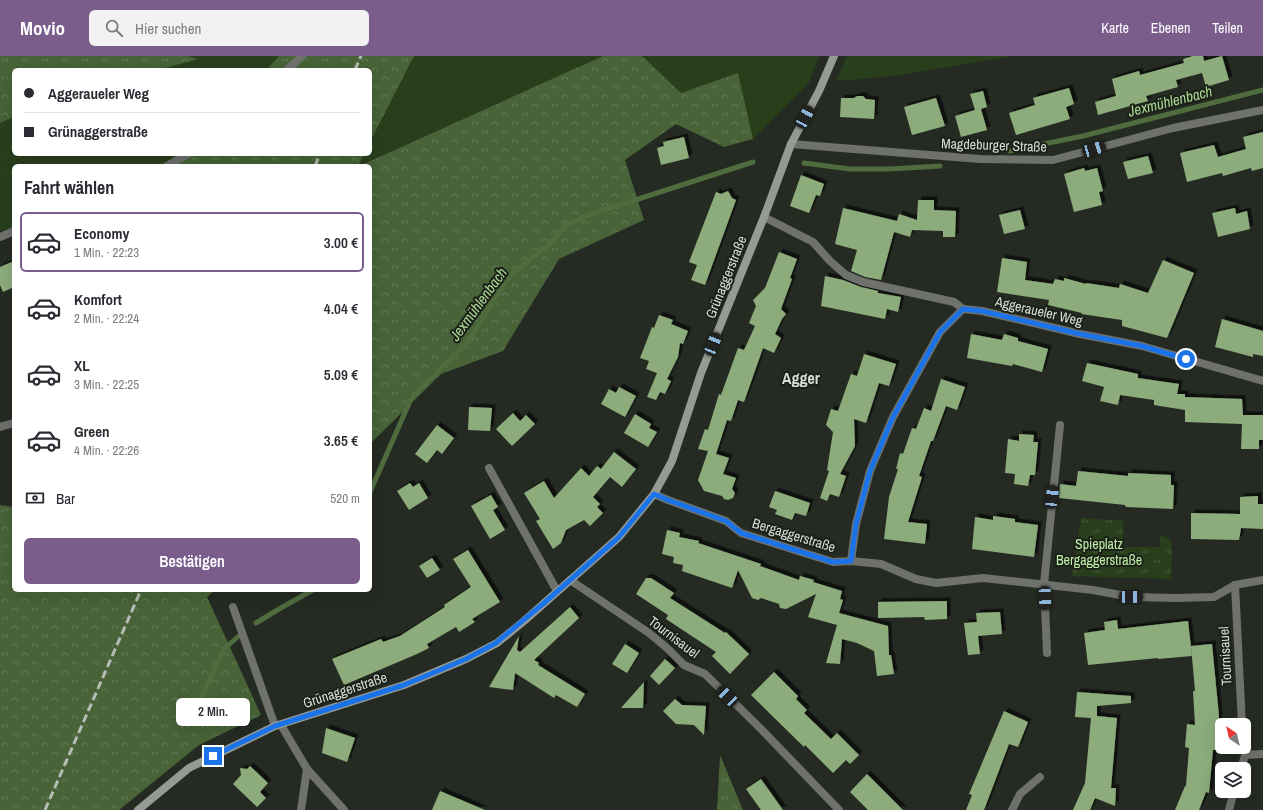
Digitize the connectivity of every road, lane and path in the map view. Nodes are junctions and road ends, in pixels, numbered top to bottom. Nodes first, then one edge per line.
1 (302, 56) edge
2 (834, 56) edge
3 (289, 68) edge
4 (1263, 110) edge
5 (791, 144) junction
6 (184, 156) edge
7 (170, 164) edge
8 (764, 217) junction
9 (12, 232) edge
10 (0, 237) edge
11 (963, 309) junction
12 (1263, 381) edge
13 (12, 424) edge
14 (1060, 425) dead end
15 (0, 427) edge
16 (489, 468) dead end
17 (654, 494) junction
18 (851, 561) junction
19 (570, 580) junction
20 (1263, 580) edge
21 (1044, 584) junction
22 (1235, 585) junction
23 (557, 591) junction
24 (233, 607) dead end
25 (1047, 653) dead end
26 (1242, 718) edge
27 (278, 726) junction
28 (1263, 754) edge
29 (1245, 755) joint
30 (1243, 762) edge
31 (307, 769) junction
32 (1040, 777) dead end
33 (1232, 798) edge
34 (138, 810) edge
35 (301, 810) edge
36 (344, 810) edge
37 (839, 810) edge
38 (1012, 810) edge
39 (1228, 810) edge

1 - 3 street
2 - 5 street, Grünaggerstraße
4 - 5 street, Magdeburger Straße
5 - 8 street, Grünaggerstraße
6 - 7 street
8 - 11 street
8 - 17 street, Grünaggerstraße
9 - 10 street
11 - 12 street, Aggeraueler Weg
11 - 18 street
13 - 15 street
14 - 21 street
16 - 23 street
17 - 18 street, Bergaggerstraße
17 - 19 street, Grünaggerstraße
18 - 21 street, Bergaggerstraße
19 - 23 street, Grünaggerstraße
19 - 37 street, Tournisauel
20 - 22 street, Bergaggerstraße
21 - 22 street, Bergaggerstraße
21 - 25 street
22 - 26 street, Tournisauel
23 - 27 street, Grünaggerstraße
24 - 27 street
27 - 31 street
27 - 34 street, Grünaggerstraße
28 - 29 street
29 - 30 street
31 - 35 street
31 - 36 street
32 - 38 street
33 - 39 street

